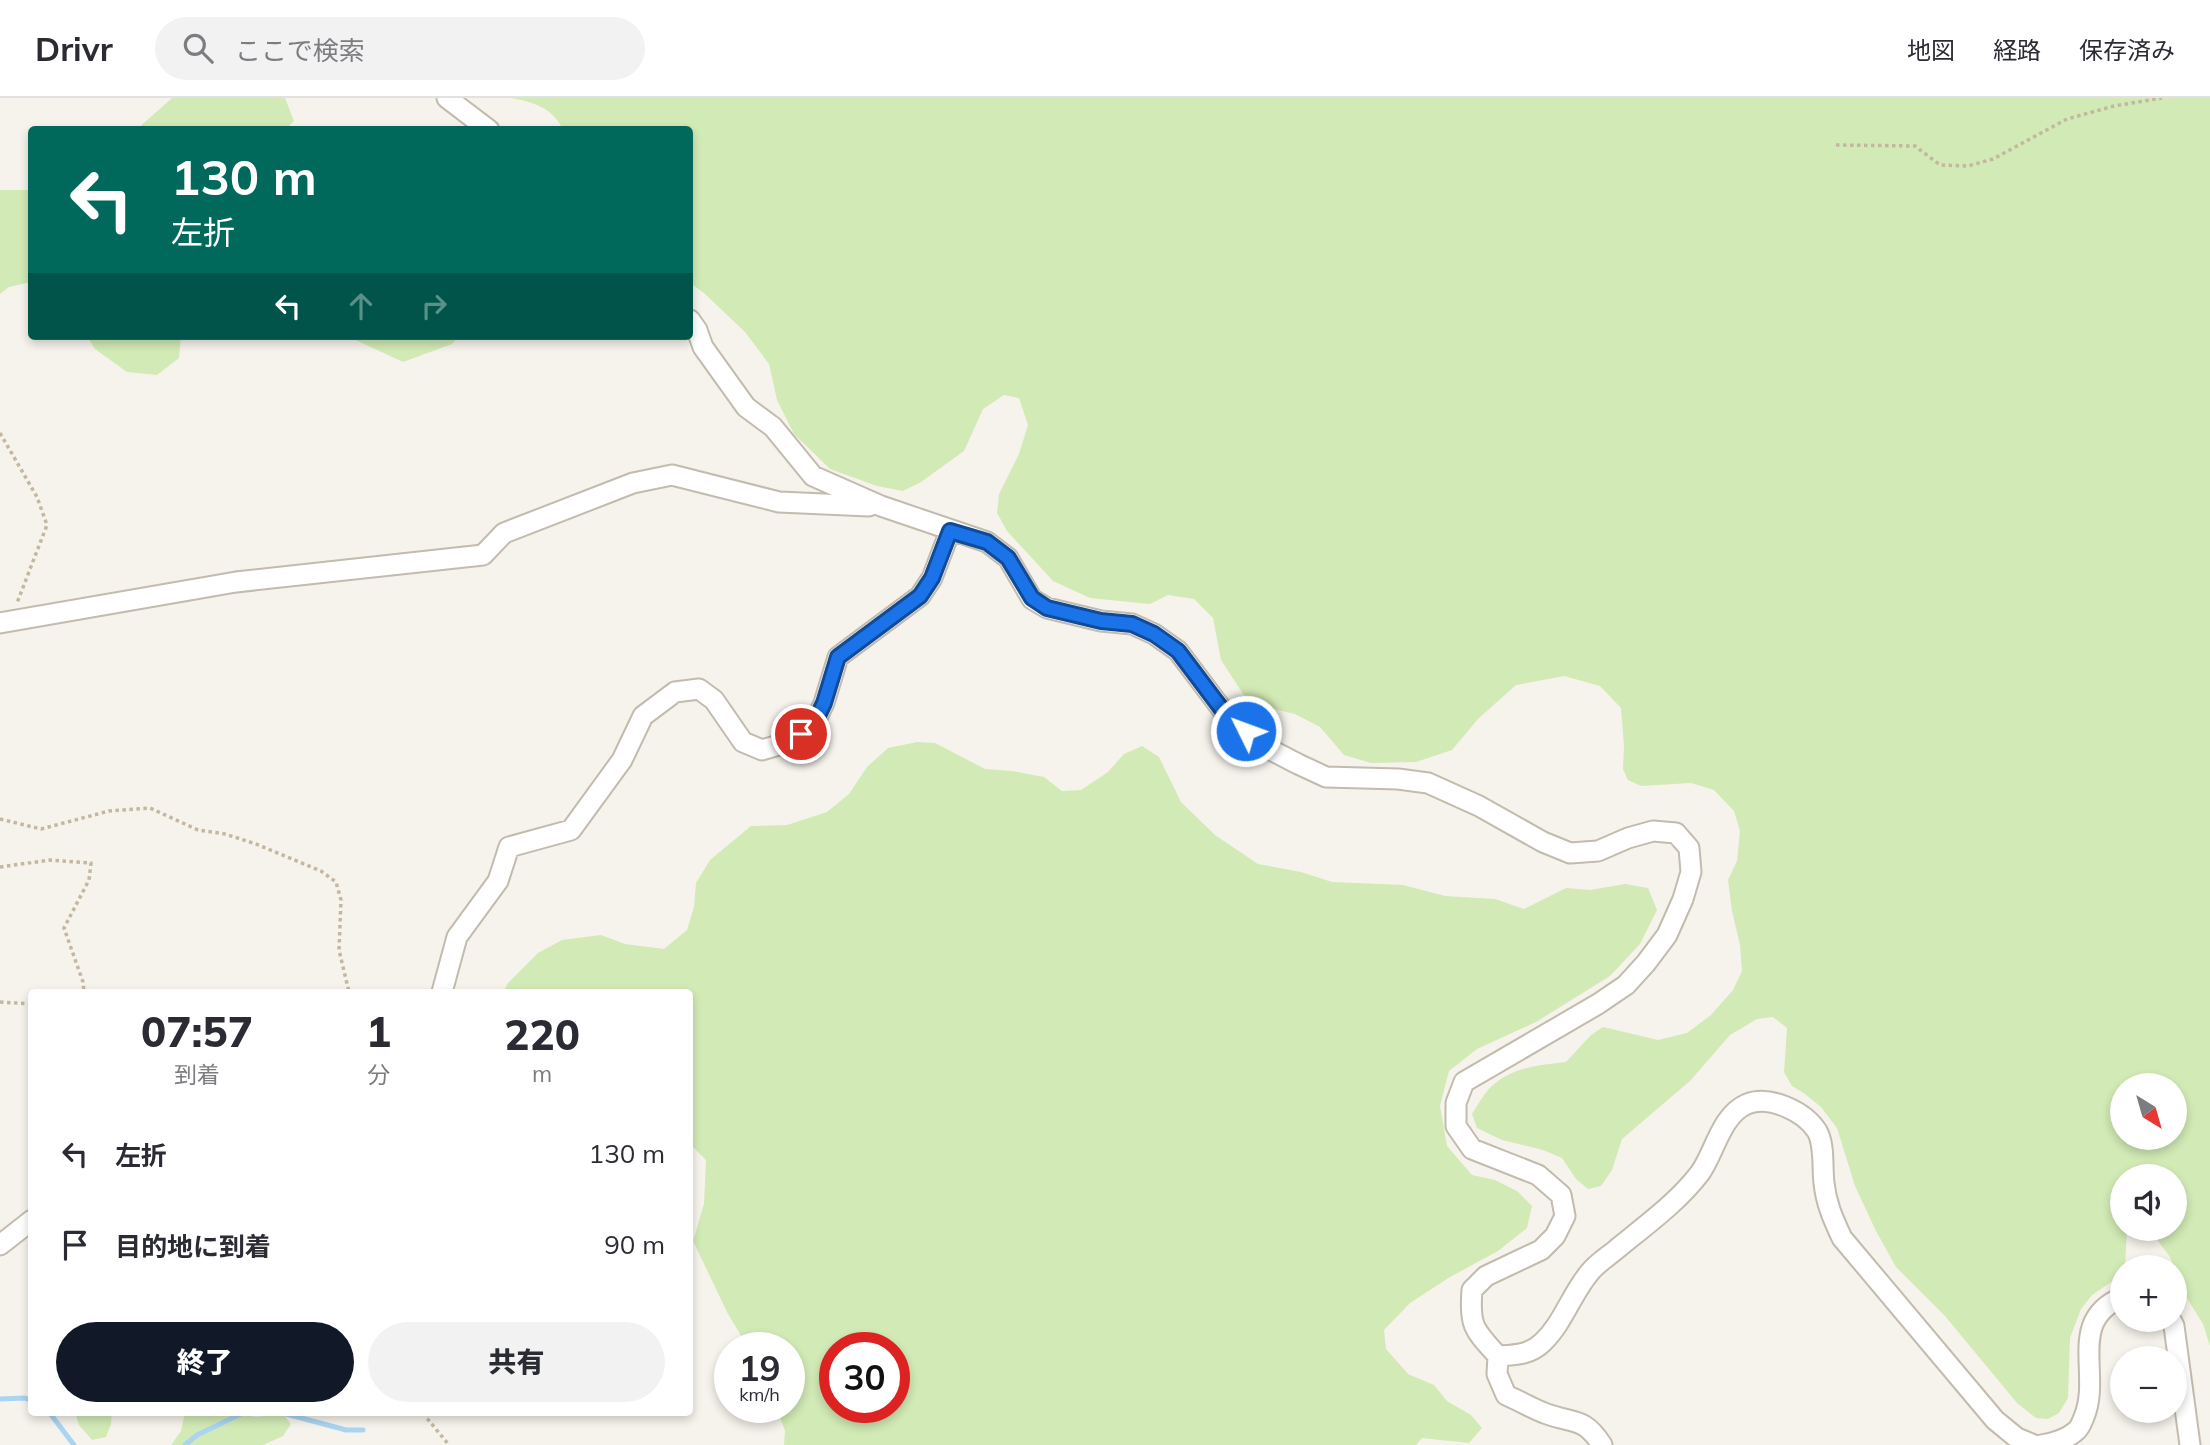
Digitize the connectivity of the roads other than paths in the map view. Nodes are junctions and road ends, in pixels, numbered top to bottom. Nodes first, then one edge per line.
1 (447, 98) edge
2 (484, 126) edge
3 (693, 324) edge
4 (881, 506) junction
5 (950, 531) junction
6 (5, 621) edge
7 (443, 989) edge
8 (28, 1223) edge
9 (0, 1245) edge
10 (2110, 1304) edge
11 (2175, 1332) edge
12 (1498, 1356) junction
13 (1602, 1445) edge
14 (2034, 1445) edge
15 (2041, 1445) edge
16 (2190, 1445) edge

1 - 2 street
3 - 4 street
4 - 5 street
4 - 6 street
5 - 7 street
5 - 12 street
8 - 9 street
10 - 15 street
11 - 16 street
12 - 13 street
12 - 14 street

